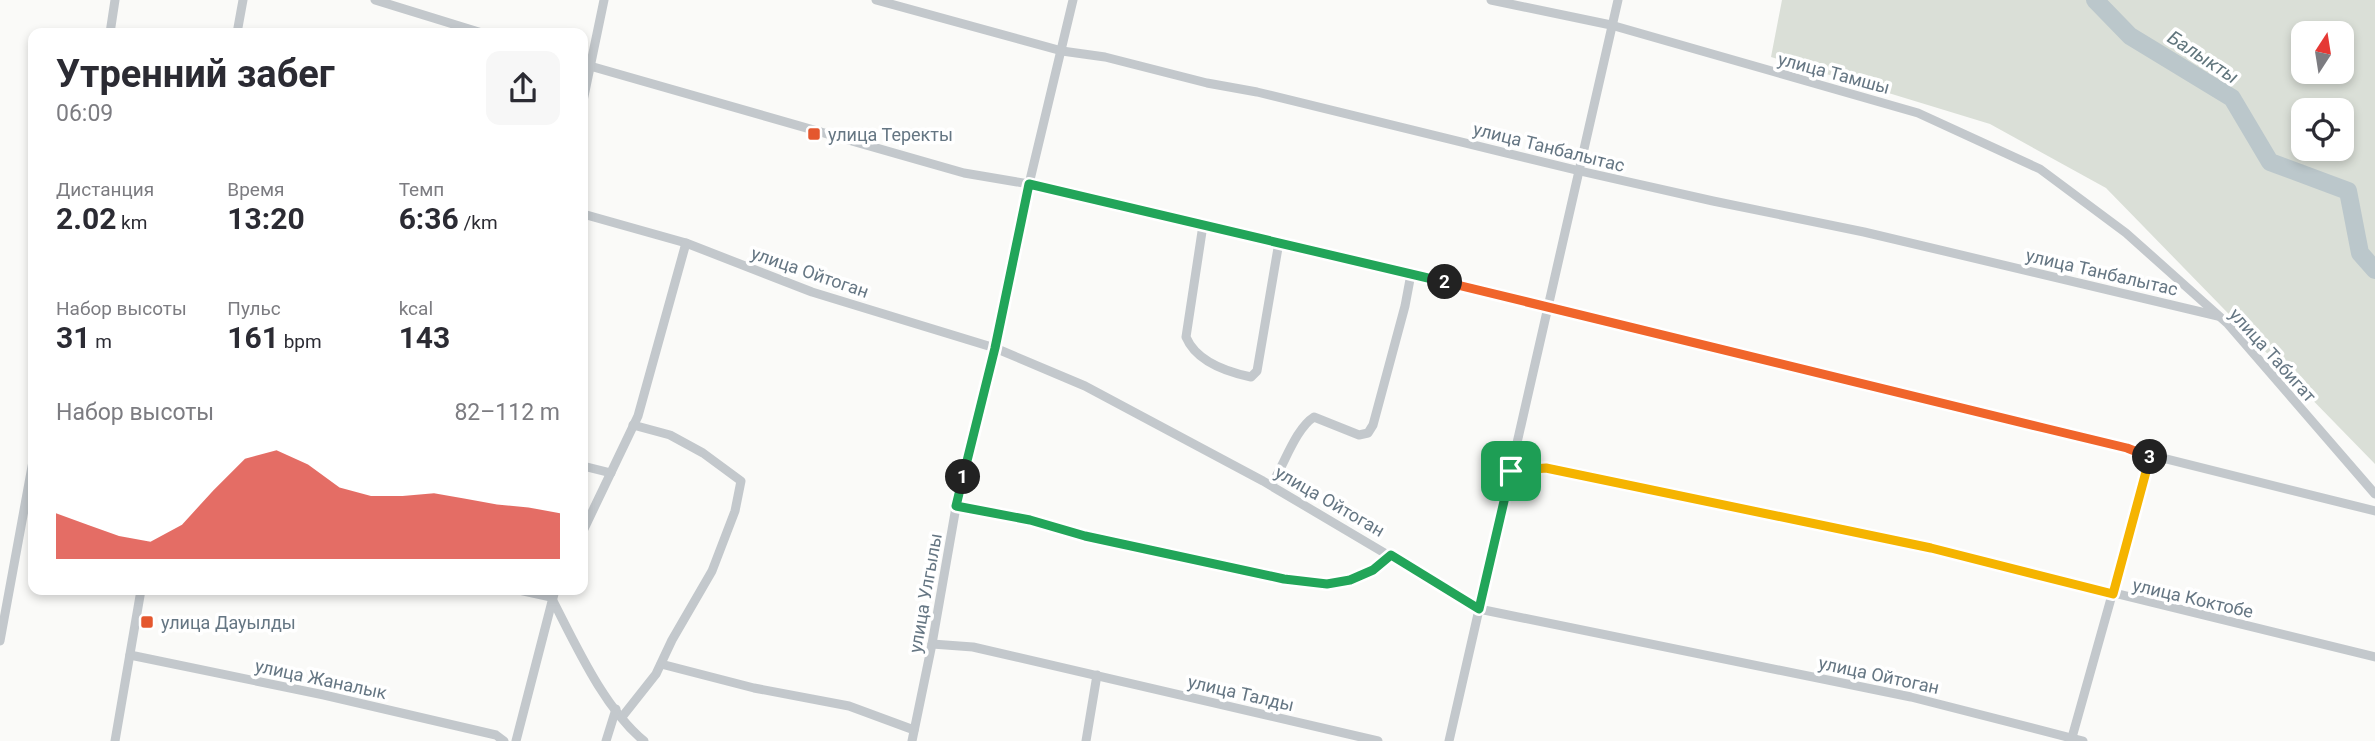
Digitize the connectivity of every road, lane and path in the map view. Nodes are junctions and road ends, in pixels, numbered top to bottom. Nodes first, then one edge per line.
1 (115, 0) edge
2 (243, 0) edge
3 (375, 0) edge
4 (604, 0) edge
5 (876, 0) edge
6 (1073, 0) edge
7 (1491, 0) edge
8 (1618, 0) edge
9 (1611, 25) junction
10 (111, 28) edge
11 (238, 28) edge
12 (466, 28) edge
13 (1062, 51) junction
14 (588, 58) edge
15 (588, 66) edge
16 (1580, 171) junction
17 (1029, 184) junction
18 (588, 215) edge
19 (1203, 225) junction
20 (1279, 242) junction
21 (686, 243) junction
22 (2139, 244) joint
23 (1411, 274) junction
24 (1549, 307) junction
25 (2218, 316) junction
26 (995, 348) junction
27 (633, 425) junction
28 (2151, 456) junction
29 (588, 467) edge
30 (1511, 471) junction
31 (611, 472) junction
32 (1271, 485) junction
33 (2375, 494) edge
34 (28, 496) edge
35 (956, 506) junction
36 (2375, 511) edge
37 (588, 520) edge
38 (1391, 555) junction
39 (2113, 594) junction
40 (140, 595) edge
41 (552, 595) edge
42 (554, 595) edge
43 (1479, 609) junction
44 (0, 641) edge
45 (932, 644) junction
46 (130, 655) junction
47 (2375, 657) edge
48 (660, 664) junction
49 (1097, 675) junction
50 (619, 713) junction
51 (914, 730) junction
52 (633, 737) edge
53 (2071, 740) edge
54 (115, 741) edge
55 (504, 741) edge
56 (516, 741) edge
57 (606, 741) edge
58 (644, 741) edge
59 (912, 741) edge
60 (1086, 741) edge
61 (1378, 741) edge
62 (1449, 741) edge
63 (2083, 741) edge

1 - 10 street
2 - 11 street
3 - 12 street
4 - 14 street
5 - 13 street, улица Танбалытас
6 - 13 street, улица Улгылы
7 - 9 street, улица Тамшы
8 - 9 street
9 - 16 street
9 - 22 street, улица Тамшы
13 - 16 street, улица Танбалытас
13 - 17 street, улица Улгылы
15 - 17 street
16 - 24 street
16 - 25 street, улица Танбалытас
17 - 19 street
17 - 26 street, улица Улгылы
18 - 21 street, улица Ойтоган
19 - 20 street
19 - 20 street
20 - 23 street
21 - 26 street, улица Ойтоган
21 - 27 street
22 - 25 street, улица Табигат
23 - 24 street
23 - 32 street
24 - 28 street
24 - 30 street
25 - 33 street, улица Табигат
26 - 32 street, улица Ойтоган
26 - 35 street, улица Улгылы
27 - 31 street
27 - 48 street
28 - 36 street
28 - 39 street
29 - 31 street
30 - 39 street, улица Коктобе
30 - 43 street
31 - 37 street
32 - 38 street, улица Ойтоган
34 - 44 street
35 - 38 street
35 - 45 street, улица Улгылы
38 - 43 street, улица Ойтоган
39 - 47 street, улица Коктобе
39 - 53 street
40 - 46 street
41 - 56 street
42 - 50 street
43 - 53 street, улица Ойтоган
43 - 62 street
45 - 49 street, улица Талды
45 - 51 street, улица Улгылы
46 - 54 street
46 - 55 street, улица Жаналык
48 - 50 street
48 - 51 street
49 - 60 street
49 - 61 street, улица Талды
50 - 52 street
50 - 57 street
51 - 59 street, улица Улгылы
52 - 58 street
53 - 63 street, улица Ойтоган

